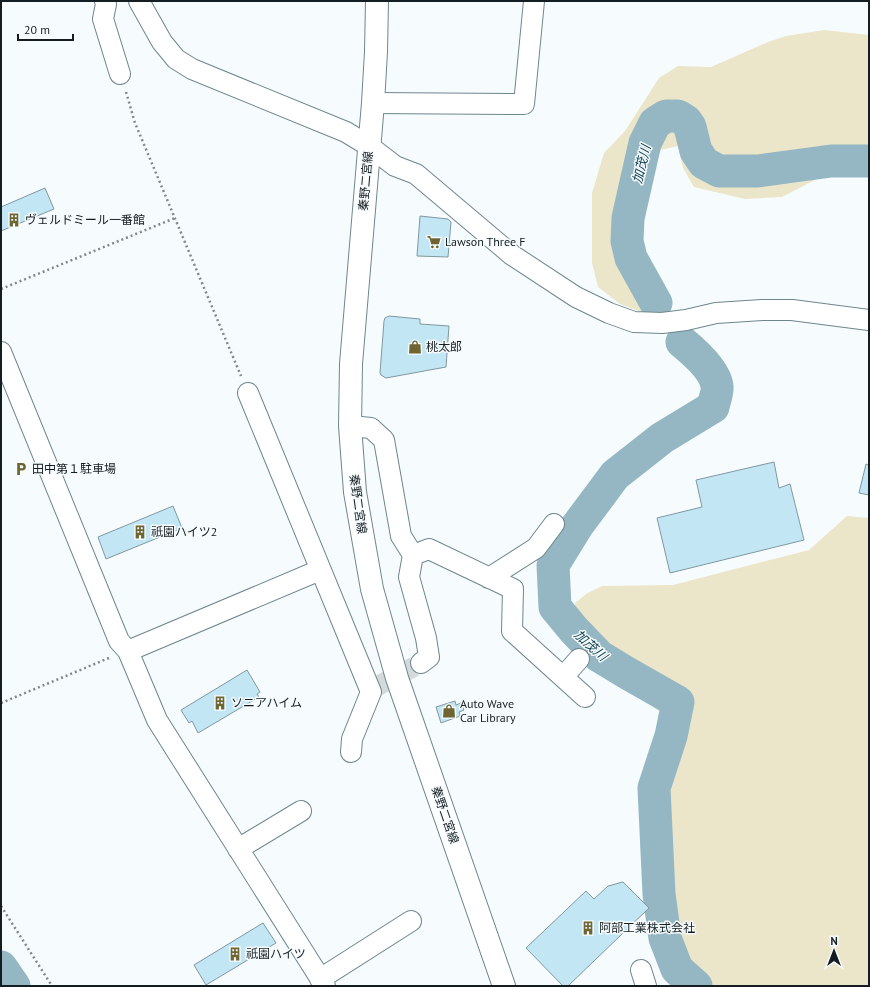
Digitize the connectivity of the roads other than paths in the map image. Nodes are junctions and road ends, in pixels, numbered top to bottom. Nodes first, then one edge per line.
1 (105, 1) edge
2 (139, 1) edge
3 (377, 1) edge
4 (534, 1) edge
5 (120, 74) road end
6 (373, 103) junction
7 (369, 146) junction
8 (869, 320) edge
9 (1, 352) edge
10 (248, 393) road end
11 (350, 426) junction
12 (554, 524) dead end
13 (413, 555) junction
14 (320, 570) junction
15 (489, 578) junction
16 (128, 651) junction
17 (579, 659) dead end
18 (421, 663) tunnel mouth
19 (563, 677) junction
20 (585, 697) dead end
21 (351, 752) dead end
22 (301, 810) dead end
23 (238, 849) junction
24 (411, 921) dead end
25 (322, 983) edge
26 (504, 986) edge

1 - 5 street
2 - 7 street
3 - 6 main road, 秦野二宮線
4 - 6 street
6 - 7 main road, 秦野二宮線
7 - 8 street
7 - 11 main road, 秦野二宮線
9 - 16 street
10 - 14 street
11 - 13 street
11 - 26 main road, 秦野二宮線
12 - 15 street
13 - 15 street
13 - 18 street
14 - 16 street
14 - 21 street
15 - 19 street
16 - 23 street
17 - 19 street
19 - 20 street
22 - 23 street
23 - 25 street
24 - 25 street

